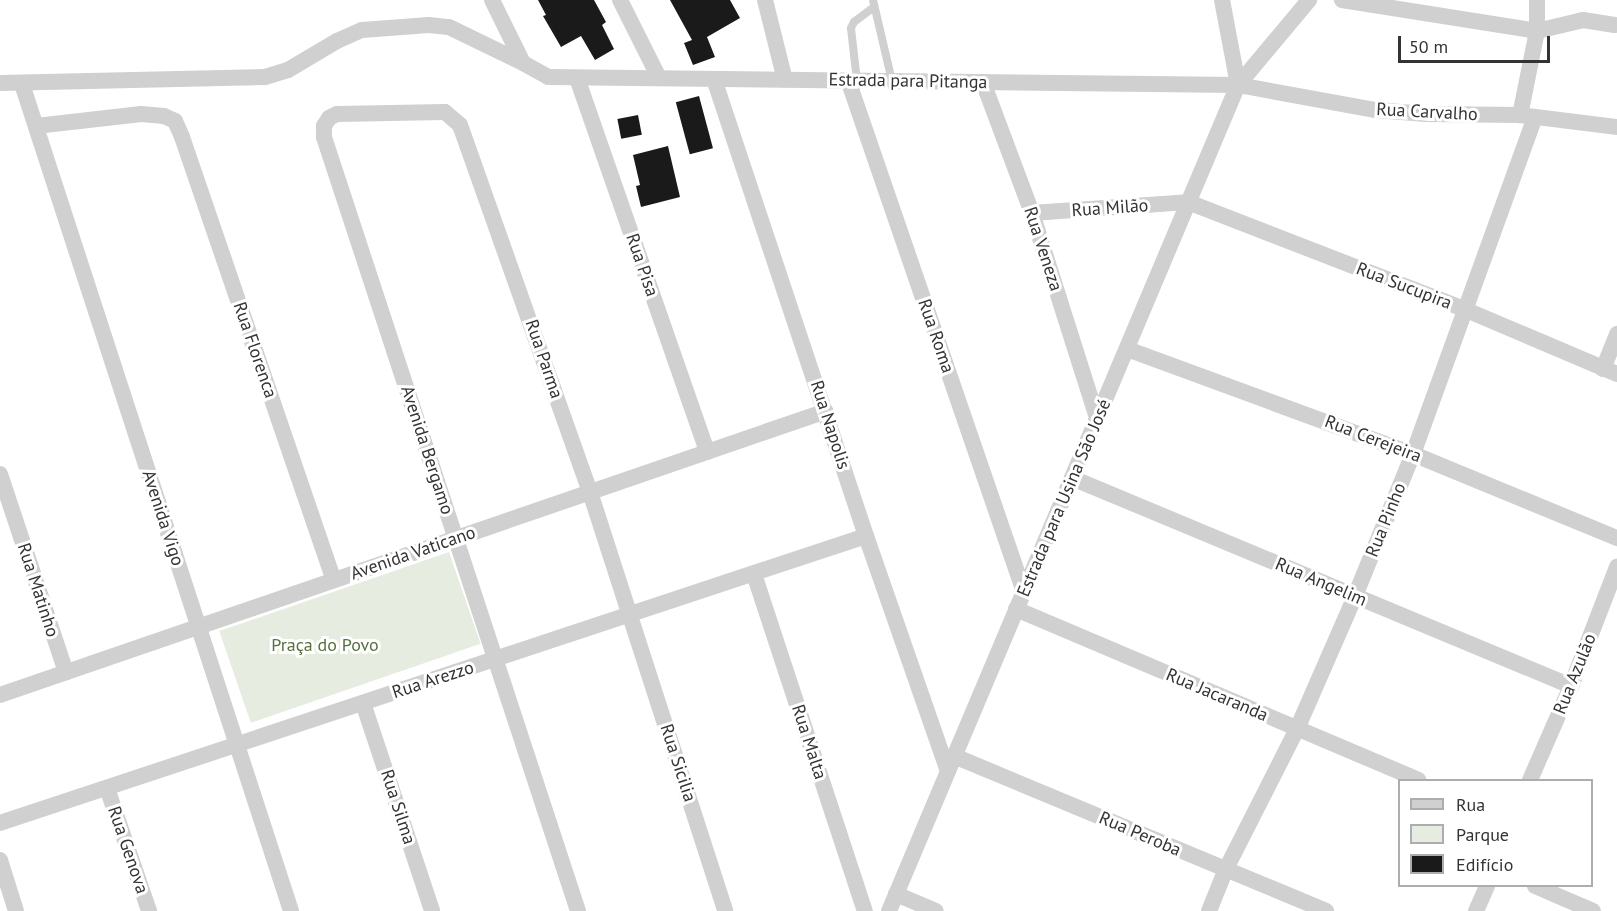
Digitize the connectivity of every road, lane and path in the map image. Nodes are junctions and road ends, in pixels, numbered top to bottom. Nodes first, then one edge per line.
1 (492, 0) edge
2 (621, 0) edge
3 (765, 0) edge
4 (1222, 0) edge
5 (1309, 0) edge
6 (1342, 0) edge
7 (1537, 0) edge
8 (874, 3) edge
9 (1615, 25) dead end
10 (1537, 31) junction
11 (523, 63) junction
12 (577, 78) junction
13 (659, 78) junction
14 (714, 79) junction
15 (785, 80) junction
16 (852, 80) junction
17 (892, 81) junction
18 (983, 82) junction
19 (0, 83) edge
20 (22, 84) junction
21 (1238, 85) junction
22 (1527, 116) junction
23 (36, 126) junction
24 (324, 126) joint
25 (1617, 127) edge
26 (1188, 202) junction
27 (1032, 213) junction
28 (1464, 309) junction
29 (1617, 334) edge
30 (1127, 348) junction
31 (1610, 371) edge
32 (826, 411) junction
33 (1097, 418) junction
34 (706, 452) junction
35 (1413, 454) junction
36 (0, 474) edge
37 (1072, 478) junction
38 (590, 492) junction
39 (866, 536) junction
40 (456, 538) junction
41 (1617, 538) edge
42 (1617, 567) edge
43 (754, 574) junction
44 (334, 580) junction
45 (1023, 592) junction
46 (1355, 596) junction
47 (1016, 609) junction
48 (631, 615) junction
49 (199, 627) junction
50 (497, 659) junction
51 (66, 672) junction
52 (1571, 686) junction
53 (0, 695) edge
54 (363, 703) junction
55 (1297, 729) junction
56 (238, 745) junction
57 (951, 763) junction
58 (1416, 779) edge
59 (1530, 779) edge
60 (107, 788) junction
61 (0, 824) edge
62 (0, 860) edge
63 (1226, 869) junction
64 (1486, 887) edge
65 (1539, 887) edge
66 (896, 894) junction
67 (16, 911) edge
68 (149, 911) edge
69 (291, 911) edge
70 (432, 911) edge
71 (578, 911) edge
72 (725, 911) edge
73 (865, 911) edge
74 (889, 911) edge
75 (936, 911) edge
76 (1209, 911) edge
77 (1326, 911) edge
78 (1476, 911) edge
79 (1593, 911) edge

1 - 11 street
2 - 13 street
3 - 15 street
4 - 21 street
5 - 21 street, Estrada para Usina São José
6 - 10 street
7 - 10 street, Rua Pinho
8 - 16 lane
8 - 17 lane
9 - 10 street
10 - 22 street, Rua Pinho
11 - 12 street, Estrada para Pitanga
11 - 20 street, Estrada para Pitanga
12 - 13 street, Estrada para Pitanga
12 - 34 street, Rua Pisa
13 - 14 street, Estrada para Pitanga
14 - 15 street, Estrada para Pitanga
14 - 32 street, Rua Napolis
15 - 16 street, Estrada para Pitanga
16 - 17 street, Estrada para Pitanga
16 - 45 street, Rua Roma
17 - 18 street, Estrada para Pitanga
18 - 21 street, Estrada para Pitanga
18 - 27 street, Rua Veneza
19 - 20 street, Estrada para Pitanga
20 - 23 street, Avenida Vigo
21 - 22 street, Rua Carvalho
21 - 26 street, Estrada para Usina São José
22 - 25 street, Rua Carvalho
22 - 28 street, Rua Pinho
23 - 44 street, Rua Florenca
23 - 49 street, Avenida Vigo
24 - 38 street, Rua Parma
24 - 40 street, Avenida Bergamo
26 - 27 street, Rua Milão
26 - 28 street, Rua Sucupira
26 - 30 street, Estrada para Usina São José
27 - 33 street, Rua Veneza
28 - 31 street, Rua Sucupira
28 - 35 street, Rua Pinho
29 - 31 street
30 - 33 street, Estrada para Usina São José
30 - 35 street, Rua Cerejeira
32 - 34 street, Avenida Vaticano
32 - 39 street, Rua Napolis
33 - 37 street, Estrada para Usina São José
34 - 38 street, Avenida Vaticano
35 - 41 street, Rua Cerejeira
35 - 46 street, Rua Pinho
36 - 51 street, Rua Matinho
37 - 45 street, Estrada para Usina São José
37 - 46 street, Rua Angelim
38 - 40 street, Avenida Vaticano
38 - 48 street, Rua Parma
39 - 43 street, Rua Arezzo
39 - 57 street, Rua Napolis
40 - 44 street, Avenida Vaticano
40 - 50 street, Avenida Bergamo
42 - 52 street, Rua Azulão
43 - 48 street, Rua Arezzo
43 - 73 street, Rua Malta
44 - 49 street, Avenida Vaticano
45 - 47 street, Estrada para Usina São José
46 - 52 street, Rua Angelim
46 - 55 street, Rua Pinho
47 - 55 street, Rua Jacaranda
47 - 57 street, Estrada para Usina São José
48 - 50 street, Rua Arezzo
48 - 72 street, Rua Sicilia
49 - 51 street, Avenida Vaticano
49 - 56 street, Avenida Vigo
50 - 54 street, Rua Arezzo
50 - 71 street, Avenida Bergamo
51 - 53 street, Avenida Vaticano
52 - 59 street, Rua Azulão
54 - 56 street, Rua Arezzo
54 - 70 street, Rua Silma
55 - 58 street, Rua Jacaranda
55 - 63 street, Rua Pinho
56 - 60 street, Rua Arezzo
56 - 69 street, Avenida Vigo
57 - 63 street, Rua Peroba
57 - 66 street, Estrada para Usina São José
60 - 61 street, Rua Arezzo
60 - 68 street, Rua Genova
62 - 67 street
63 - 76 street, Rua Pinho
63 - 77 street, Rua Peroba
64 - 78 street
65 - 79 street
66 - 74 street, Estrada para Usina São José
66 - 75 street

